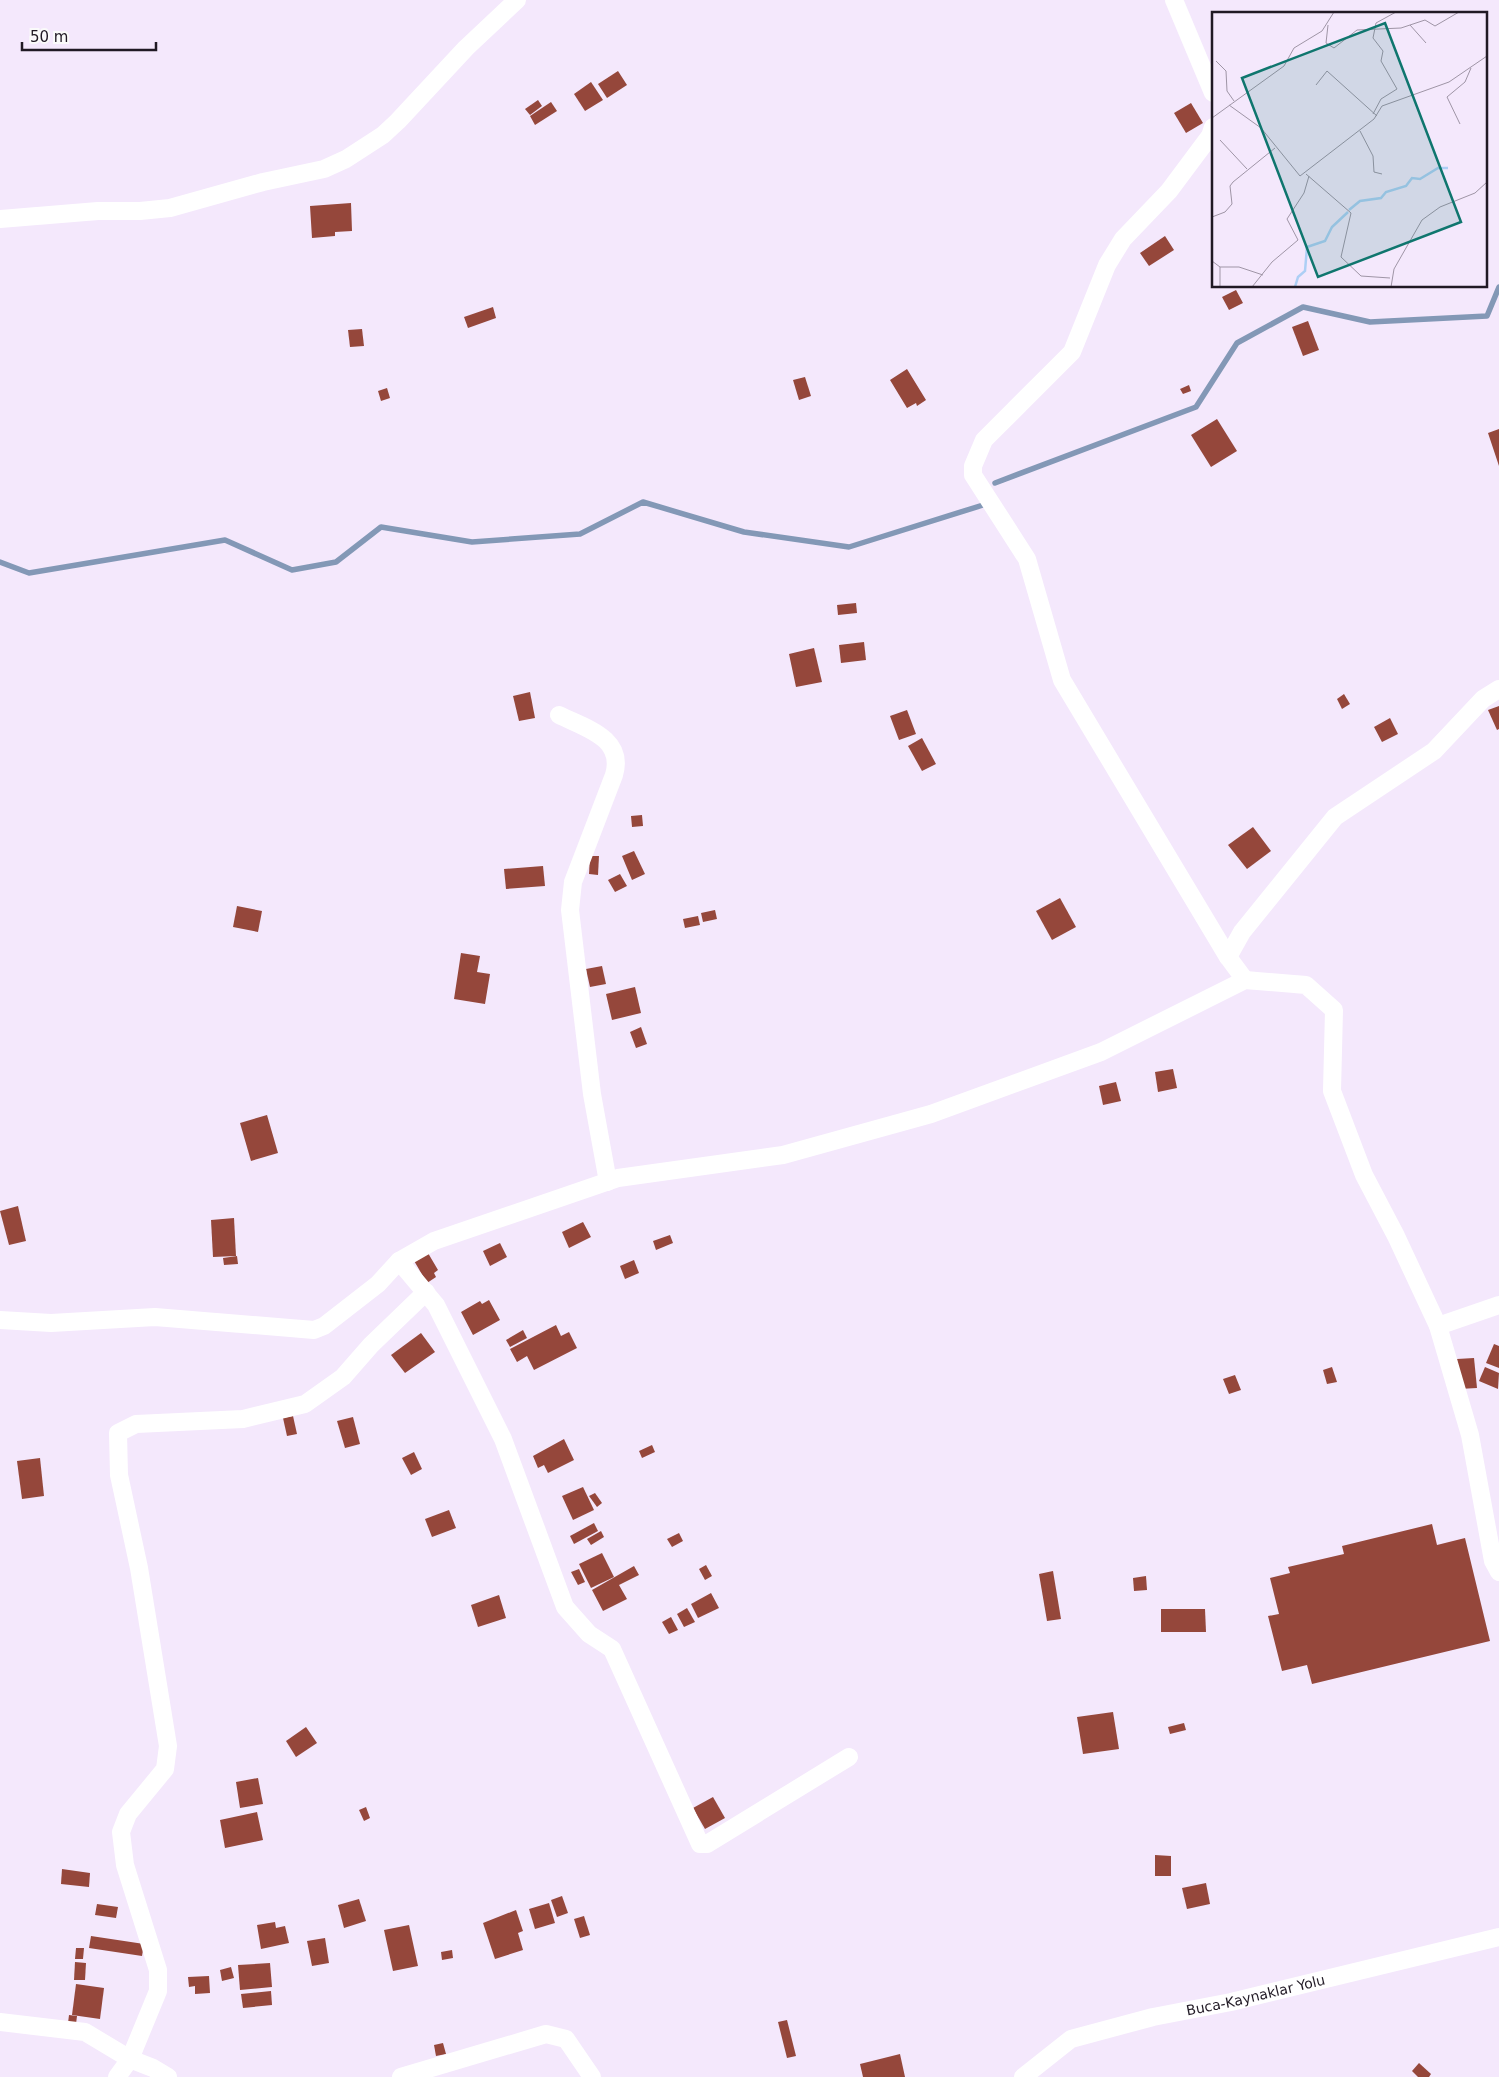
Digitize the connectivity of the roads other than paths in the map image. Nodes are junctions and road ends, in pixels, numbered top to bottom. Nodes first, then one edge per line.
1 (517, 0) edge
2 (1174, 0) edge
3 (1212, 90) edge
4 (1212, 131) edge
5 (0, 219) edge
6 (1499, 690) edge
7 (559, 716) dead end
8 (1228, 957) junction
9 (1245, 980) junction
10 (608, 1182) junction
11 (399, 1260) junction
12 (426, 1292) junction
13 (1499, 1305) edge
14 (0, 1320) edge
15 (1438, 1326) junction
16 (1499, 1572) edge
17 (848, 1757) dead end
18 (1499, 1937) edge
19 (0, 2022) edge
20 (130, 2059) junction
21 (117, 2077) edge
22 (168, 2077) edge
23 (401, 2077) edge
24 (592, 2077) edge
25 (1023, 2077) edge

1 - 5 street
2 - 3 street
4 - 8 street
6 - 8 street
7 - 10 street
8 - 9 street
9 - 10 street
9 - 15 street
10 - 11 street
11 - 12 street
11 - 14 street
12 - 17 street
12 - 20 street
13 - 15 street
15 - 16 street
18 - 25 street, Buca-Kaynaklar Yolu
19 - 20 street
20 - 21 street
20 - 22 street
23 - 24 street

